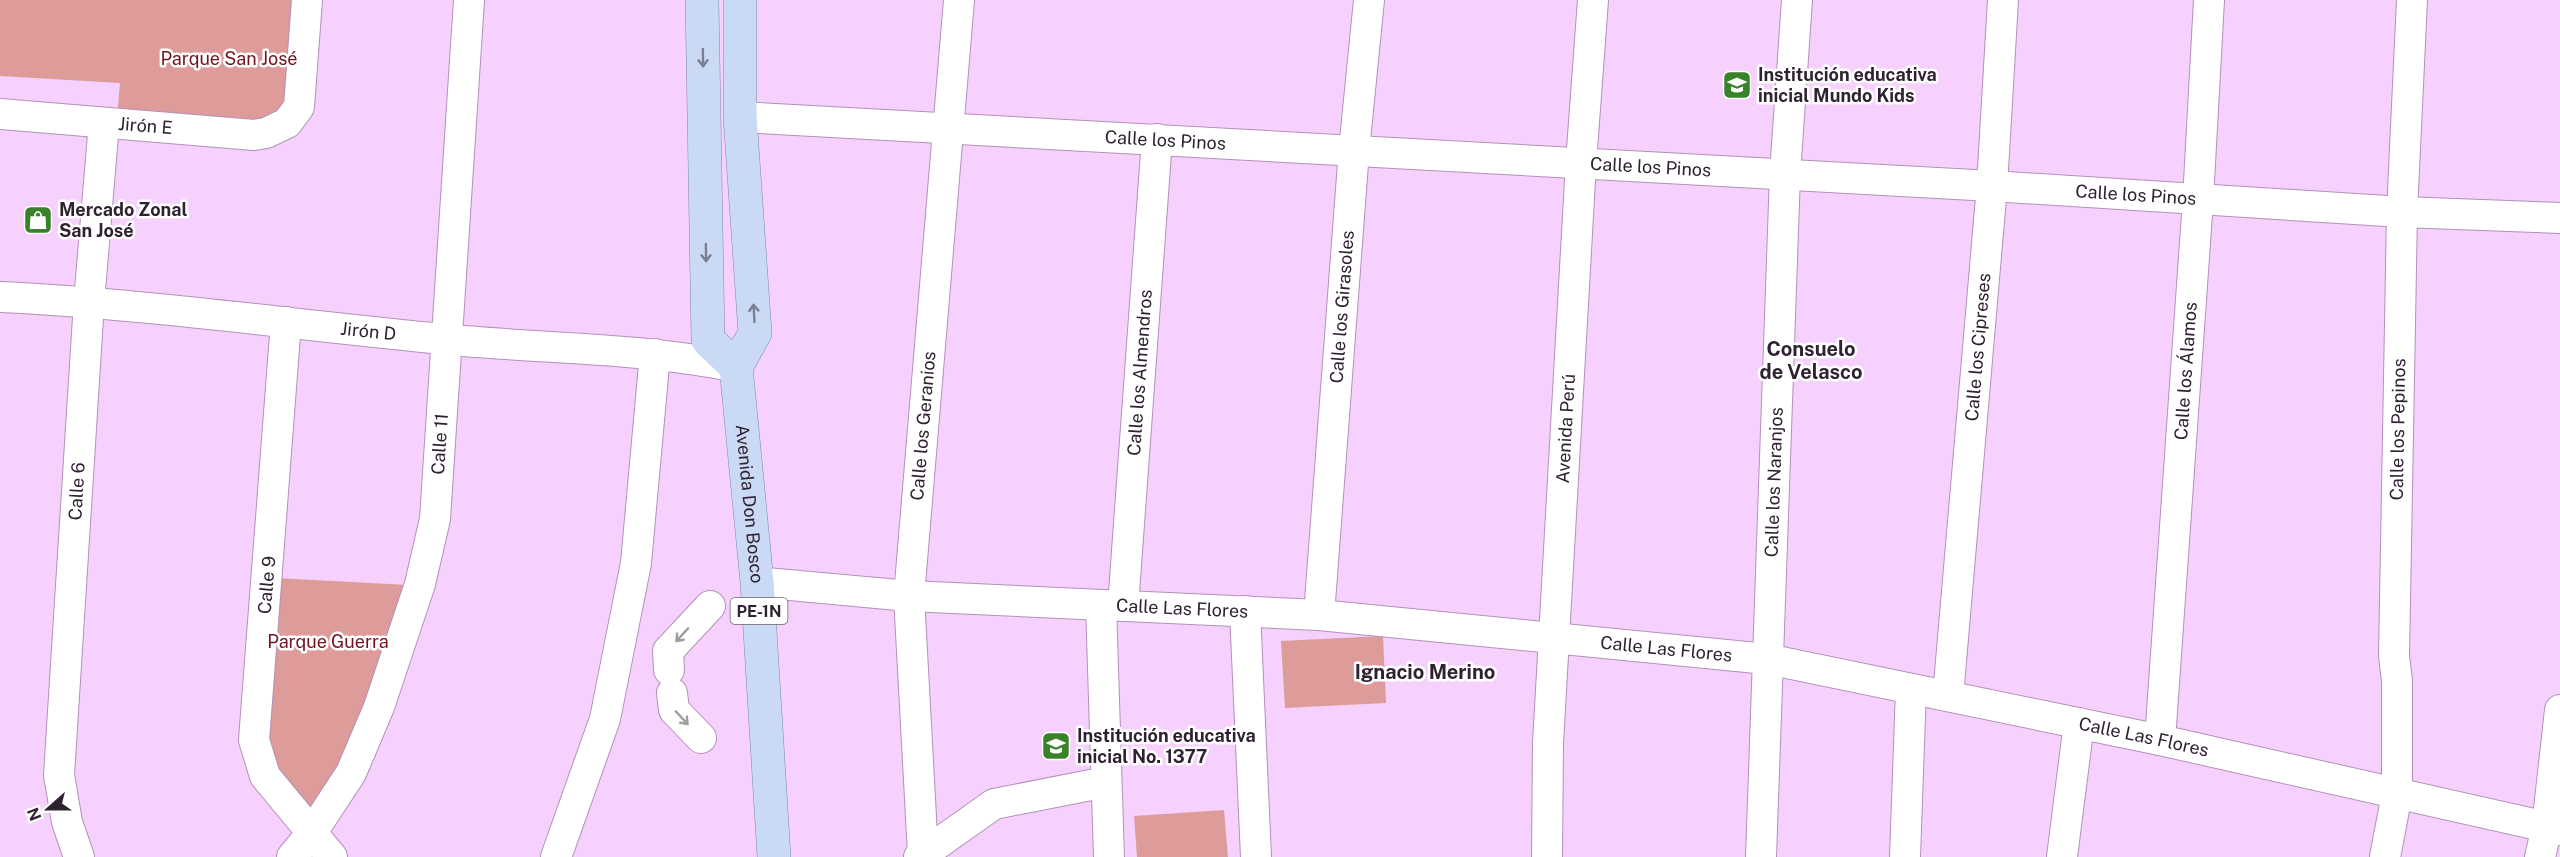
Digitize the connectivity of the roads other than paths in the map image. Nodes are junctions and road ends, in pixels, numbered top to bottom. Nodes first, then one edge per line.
1 (307, 0) edge
2 (469, 0) edge
3 (702, 0) edge
4 (740, 0) edge
5 (959, 0) edge
6 (1368, 0) edge
7 (1593, 0) edge
8 (1797, 0) edge
9 (2003, 0) edge
10 (2209, 0) edge
11 (2412, 0) edge
12 (0, 114) edge
13 (740, 117) junction
14 (104, 123) junction
15 (948, 127) junction
16 (1157, 139) junction
17 (1354, 150) junction
18 (1581, 163) junction
19 (1785, 174) junction
20 (1992, 186) junction
21 (2198, 200) junction
22 (2402, 212) junction
23 (2560, 218) edge
24 (0, 297) edge
25 (89, 302) junction
26 (286, 322) junction
27 (445, 340) junction
28 (655, 354) junction
29 (736, 367) junction
30 (757, 582) junction
31 (909, 596) junction
32 (1112, 605) junction
33 (710, 606) dead end
34 (1245, 611) junction
35 (1319, 615) junction
36 (1554, 638) junction
37 (1767, 659) junction
38 (1911, 689) junction
39 (1948, 696) junction
40 (2560, 710) edge
41 (2079, 723) junction
42 (701, 738) dead end
43 (2160, 740) junction
44 (1106, 782) junction
45 (2397, 794) junction
46 (2553, 829) edge
47 (311, 834) junction
48 (921, 855) edge
49 (79, 857) edge
50 (292, 857) edge
51 (332, 857) edge
52 (556, 857) edge
53 (774, 857) edge
54 (1109, 857) edge
55 (1256, 857) edge
56 (1547, 857) edge
57 (1761, 857) edge
58 (1905, 857) edge
59 (2062, 857) edge
60 (2385, 857) edge
61 (2540, 857) edge

1 - 14 street, Jirón E
2 - 27 street, Calle 11
3 -> 29 main road
4 - 13 main road
5 - 15 street, Calle los Geranios
6 - 17 street, Calle los Girasoles
7 - 18 street, Avenida Perú
8 - 19 street, Calle los Naranjos
9 - 20 street, Calle los Cipreses
10 - 21 street, Calle los Álamos
11 - 22 street, Calle los Pepinos
12 - 14 street, Jirón E
13 - 15 street, Calle los Pinos
29 -> 13 main road
14 - 25 street, Calle 6
15 - 16 street, Calle los Pinos
15 - 31 street, Calle los Geranios
16 - 17 street, Calle los Pinos
16 - 32 street, Calle los Almendros
17 - 18 street, Calle los Pinos
17 - 35 street, Calle los Girasoles
18 - 19 street, Calle los Pinos
18 - 36 street, Avenida Perú
19 - 20 street, Calle los Pinos
19 - 37 street, Calle los Naranjos
20 - 21 street, Calle los Pinos
20 - 39 street, Calle los Cipreses
21 - 22 street, Calle los Pinos
21 - 43 street, Calle los Álamos
22 - 23 street, Calle los Pinos
22 - 45 street, Calle los Pepinos
24 - 25 street, Jirón D
25 - 26 street, Jirón D
25 - 49 street, Calle 6
26 - 27 street, Jirón D
26 - 47 street, Calle 9
27 - 28 street, Jirón D
27 - 47 street, Calle 11
28 - 29 street, Jirón D
28 - 52 street
29 - 30 main road, Avenida Don Bosco / PE-1N
30 - 31 street, Calle Las Flores
30 - 53 main road, Avenida Don Bosco / PE-1N
31 - 32 street, Calle Las Flores
31 - 48 street, Calle los Geranios
32 - 34 street, Calle Las Flores
32 - 44 street, Calle los Almendros
33 -> 42 street
34 - 35 street, Calle Las Flores
34 - 55 street
35 - 36 street, Calle Las Flores
36 - 37 street, Calle Las Flores
36 - 56 street, Avenida Perú
37 - 38 street, Calle Las Flores
37 - 57 street, Calle los Naranjos
38 - 39 street, Calle Las Flores
38 - 58 street
39 - 41 street, Calle Las Flores
40 - 46 street
41 - 43 street, Calle Las Flores
41 - 59 street
43 - 45 street, Calle Las Flores
44 - 48 street
44 - 54 street, Calle los Almendros
45 - 46 street, Calle Las Flores
45 - 60 street, Calle los Pepinos
46 - 61 street
47 - 50 street, Calle 11
47 - 51 street, Calle 9

